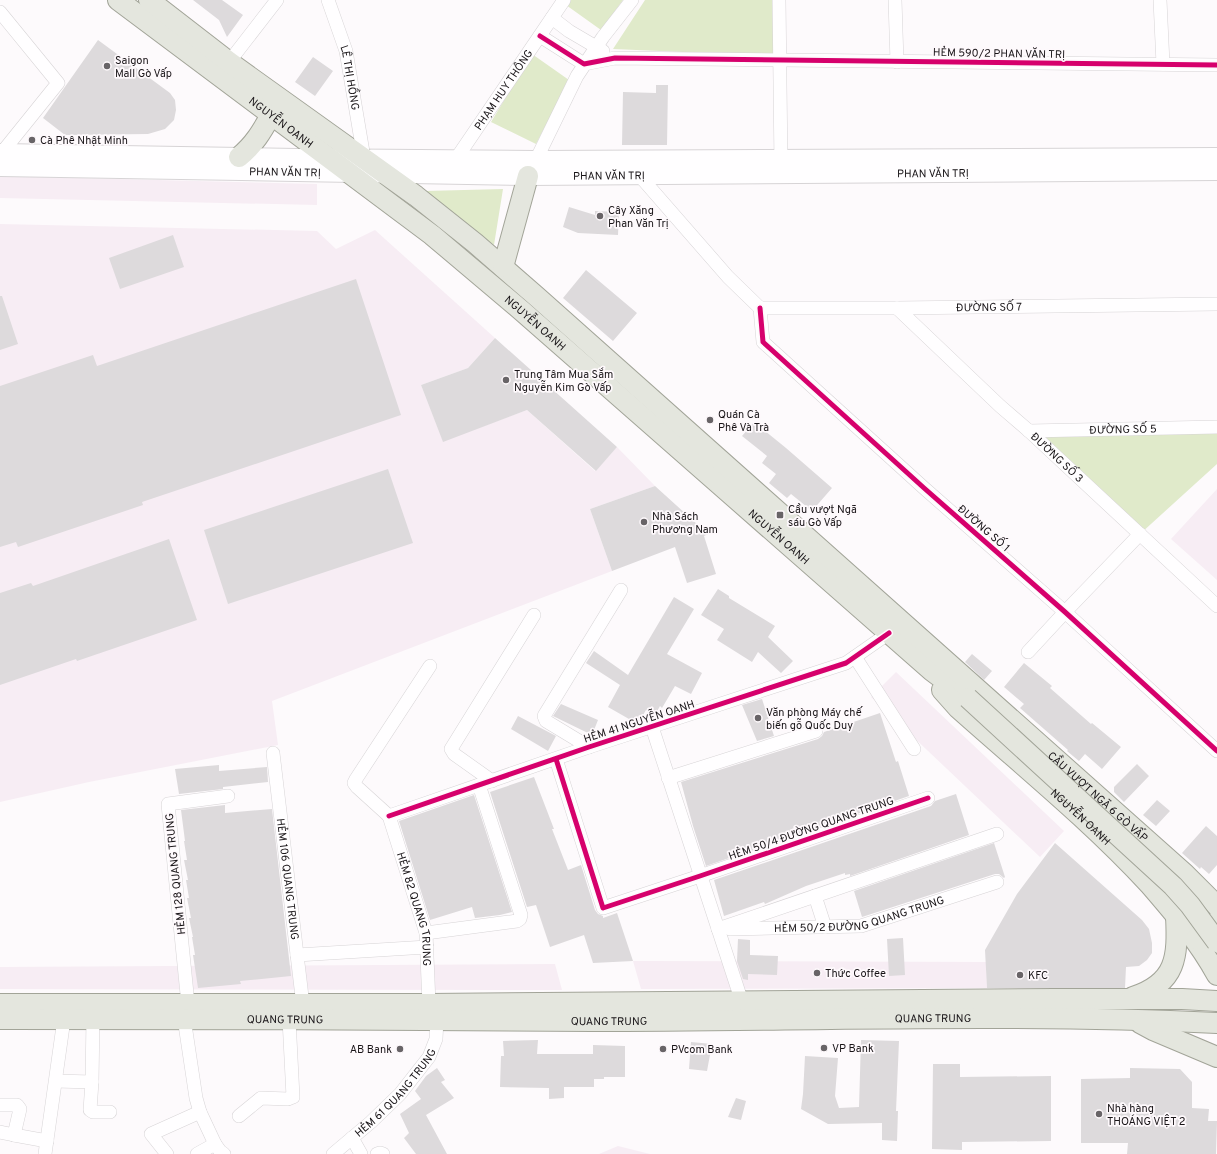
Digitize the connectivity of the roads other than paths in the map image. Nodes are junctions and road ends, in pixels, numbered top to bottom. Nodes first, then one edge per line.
1 (118, 0) edge
2 (149, 0) edge
3 (277, 0) edge
4 (328, 0) edge
5 (564, 0) edge
6 (632, 0) edge
7 (780, 0) edge
8 (895, 0) edge
9 (1160, 0) edge
10 (0, 12) edge
11 (552, 18) junction
12 (540, 36) junction
13 (596, 47) junction
14 (615, 58) junction
15 (780, 60) junction
16 (229, 62) junction
17 (897, 62) junction
18 (584, 64) junction
19 (1163, 64) junction
20 (1217, 65) edge
21 (271, 115) junction
22 (0, 157) edge
23 (239, 157) junction
24 (1217, 157) edge
25 (329, 158) junction
26 (364, 158) junction
27 (456, 159) junction
28 (781, 167) junction
29 (532, 168) junction
30 (1217, 171) edge
31 (348, 173) junction
32 (386, 174) junction
33 (639, 175) junction
34 (503, 267) junction
35 (1217, 304) edge
36 (760, 308) junction
37 (897, 308) junction
38 (1217, 427) edge
39 (1029, 431) junction
40 (1140, 534) junction
41 (621, 590) dead end
42 (1217, 606) edge
43 (1065, 612) junction
44 (534, 616) dead end
45 (889, 633) junction
46 (1028, 652) dead end
47 (855, 657) junction
48 (938, 665) junction
49 (430, 666) dead end
50 (972, 693) junction
51 (652, 727) junction
52 (816, 731) dead end
53 (589, 747) junction
54 (914, 749) dead end
55 (1217, 751) edge
56 (273, 753) dead end
57 (556, 758) junction
58 (668, 778) junction
59 (492, 781) junction
60 (479, 785) junction
61 (228, 796) dead end
62 (928, 798) dead end
63 (389, 816) junction
64 (997, 834) dead end
65 (700, 876) junction
66 (997, 882) dead end
67 (1217, 892) edge
68 (814, 896) junction
69 (1217, 906) edge
70 (1176, 916) junction
71 (1217, 921) edge
72 (825, 927) junction
73 (718, 929) junction
74 (426, 933) junction
75 (1196, 939) junction
76 (1217, 942) edge
77 (427, 947) junction
78 (297, 955) junction
79 (1217, 975) edge
80 (1055, 999) junction
81 (1128, 999) junction
82 (1217, 1001) edge
83 (742, 1002) junction
84 (0, 1004) edge
85 (303, 1005) junction
86 (186, 1011) junction
87 (434, 1012) junction
88 (596, 1012) junction
89 (93, 1018) junction
90 (0, 1019) edge
91 (64, 1019) junction
92 (289, 1019) junction
93 (1056, 1019) junction
94 (1135, 1020) junction
95 (1217, 1023) edge
96 (1217, 1057) edge
97 (56, 1081) junction
98 (92, 1082) junction
99 (0, 1105) edge
100 (110, 1112) dead end
101 (200, 1112) junction
102 (239, 1116) dead end
103 (0, 1132) edge
104 (14, 1135) junction
105 (352, 1138) junction
106 (47, 1141) junction
107 (215, 1144) junction
108 (45, 1154) edge
109 (167, 1154) edge
110 (197, 1154) edge
111 (224, 1154) edge
112 (333, 1154) edge
113 (361, 1154) edge
114 (378, 1154) edge
115 (383, 1154) edge

1 - 21 main road, NGUYỄN OANH
2 - 16 main road, NGUYỄN OANH
3 - 16 street
4 - 26 street, LÊ THỊ HỒNG
5 - 11 street, PHẠM HUY THÔNG
6 - 13 street
7 - 15 street
8 - 17 street
9 - 19 street
10 - 22 street
11 - 12 street, PHẠM HUY THÔNG
11 - 13 street
12 - 18 street
12 - 27 street, PHẠM HUY THÔNG
13 - 14 street
13 - 18 street
14 - 15 street, HẺM 590/2 PHAN VĂN TRỊ
14 - 18 street, HẺM 590/2 PHAN VĂN TRỊ
15 - 17 street, HẺM 590/2 PHAN VĂN TRỊ
15 - 28 street
16 - 26 main road, NGUYỄN OANH
17 - 19 street, HẺM 590/2 PHAN VĂN TRỊ
18 - 29 street
19 - 20 street, HẺM 590/2 PHAN VĂN TRỊ
21 - 23 main road
21 - 25 main road, NGUYỄN OANH
22 - 23 main road, PHAN VĂN TRỊ
22 - 31 main road, PHAN VĂN TRỊ
23 - 25 main road, PHAN VĂN TRỊ
24 - 28 main road, PHAN VĂN TRỊ
25 - 26 main road, PHAN VĂN TRỊ
25 - 31 main road, NGUYỄN OANH
26 - 27 main road, PHAN VĂN TRỊ
26 - 32 main road, NGUYỄN OANH
27 - 29 main road, PHAN VĂN TRỊ
28 - 29 main road, PHAN VĂN TRỊ
28 - 30 main road, PHAN VĂN TRỊ
28 - 33 main road, PHAN VĂN TRỊ
29 - 32 main road, PHAN VĂN TRỊ
29 - 33 main road, PHAN VĂN TRỊ
29 - 34 main road
31 - 32 main road, PHAN VĂN TRỊ
31 - 45 main road, NGUYỄN OANH
32 - 34 main road, NGUYỄN OANH
33 - 36 street
34 - 48 main road, NGUYỄN OANH
35 - 37 street, ĐƯỜNG SỐ 7
36 - 37 street, ĐƯỜNG SỐ 7
36 - 43 street, ĐƯỜNG SỐ 1
37 - 39 street, ĐƯỜNG SỐ 3
38 - 39 street, ĐƯỜNG SỐ 5
39 - 40 street, ĐƯỜNG SỐ 3
40 - 42 street, ĐƯỜNG SỐ 3
40 - 43 street
41 - 53 street
43 - 46 street
43 - 55 street, ĐƯỜNG SỐ 1
44 - 59 street
45 - 47 street, HẺM 41 NGUYỄN OANH
45 - 48 main road, NGUYỄN OANH
47 - 51 street, HẺM 41 NGUYỄN OANH
47 - 54 street
48 - 50 main road, NGUYỄN OANH
48 - 67 main road, NGUYỄN OANH
48 - 70 main road, NGUYỄN OANH
49 - 63 street
50 - 69 main road, CẦU VƯỢT NGÃ 6 GÒ VẤP
50 - 76 main road, CẦU VƯỢT NGÃ 6 GÒ VẤP, bridge
51 - 53 street, HẺM 41 NGUYỄN OANH
51 - 58 street
52 - 58 street
53 - 57 street, HẺM 41 NGUYỄN OANH
56 - 78 street, HẺM 106 QUANG TRUNG
57 - 59 street, HẺM 41 NGUYỄN OANH
57 - 65 street, HẺM 50/4 ĐƯỜNG QUANG TRUNG
58 - 65 street
59 - 60 street, HẺM 41 NGUYỄN OANH
60 - 63 street, HẺM 41 NGUYỄN OANH
60 - 74 street
61 - 86 street, HẺM 128 QUANG TRUNG
62 - 65 street, HẺM 50/4 ĐƯỜNG QUANG TRUNG
63 - 74 street, HẺM 82 QUANG TRUNG
64 - 68 street
65 - 73 street
66 - 72 street, HẺM 50/2 ĐƯỜNG QUANG TRUNG
68 - 72 street
68 - 73 street
70 - 75 main road, NGUYỄN OANH
70 - 81 main road
71 - 75 main road
72 - 73 street, HẺM 50/2 ĐƯỜNG QUANG TRUNG
73 - 83 street
74 - 77 street, HẺM 82 QUANG TRUNG
75 - 79 main road, NGUYỄN OANH
77 - 78 street
77 - 87 street, HẺM 82 QUANG TRUNG
78 - 85 street, HẺM 106 QUANG TRUNG
80 - 81 main road, QUANG TRUNG
80 - 83 main road, QUANG TRUNG
80 - 93 main road
81 - 82 main road, QUANG TRUNG
83 - 88 main road, QUANG TRUNG
84 - 86 main road, QUANG TRUNG
85 - 86 main road, QUANG TRUNG
85 - 87 main road, QUANG TRUNG
86 - 89 main road, QUANG TRUNG
86 - 92 main road, QUANG TRUNG
86 - 101 street
87 - 88 main road, QUANG TRUNG
87 - 92 main road, QUANG TRUNG
87 - 105 street, HẺM 61 QUANG TRUNG
88 - 93 main road, QUANG TRUNG
89 - 91 main road, QUANG TRUNG
89 - 98 street
90 - 91 main road, QUANG TRUNG
91 - 97 street
92 - 102 street
93 - 94 main road, QUANG TRUNG
94 - 95 main road, QUANG TRUNG
94 - 96 main road
97 - 98 street
97 - 106 street
98 - 100 street
99 - 104 street
101 - 107 street
101 - 109 street
103 - 104 street
104 - 106 street
105 - 112 street, HẺM 61 QUANG TRUNG
105 - 113 street
106 - 108 street
107 - 110 street
107 - 111 street
114 - 115 street

